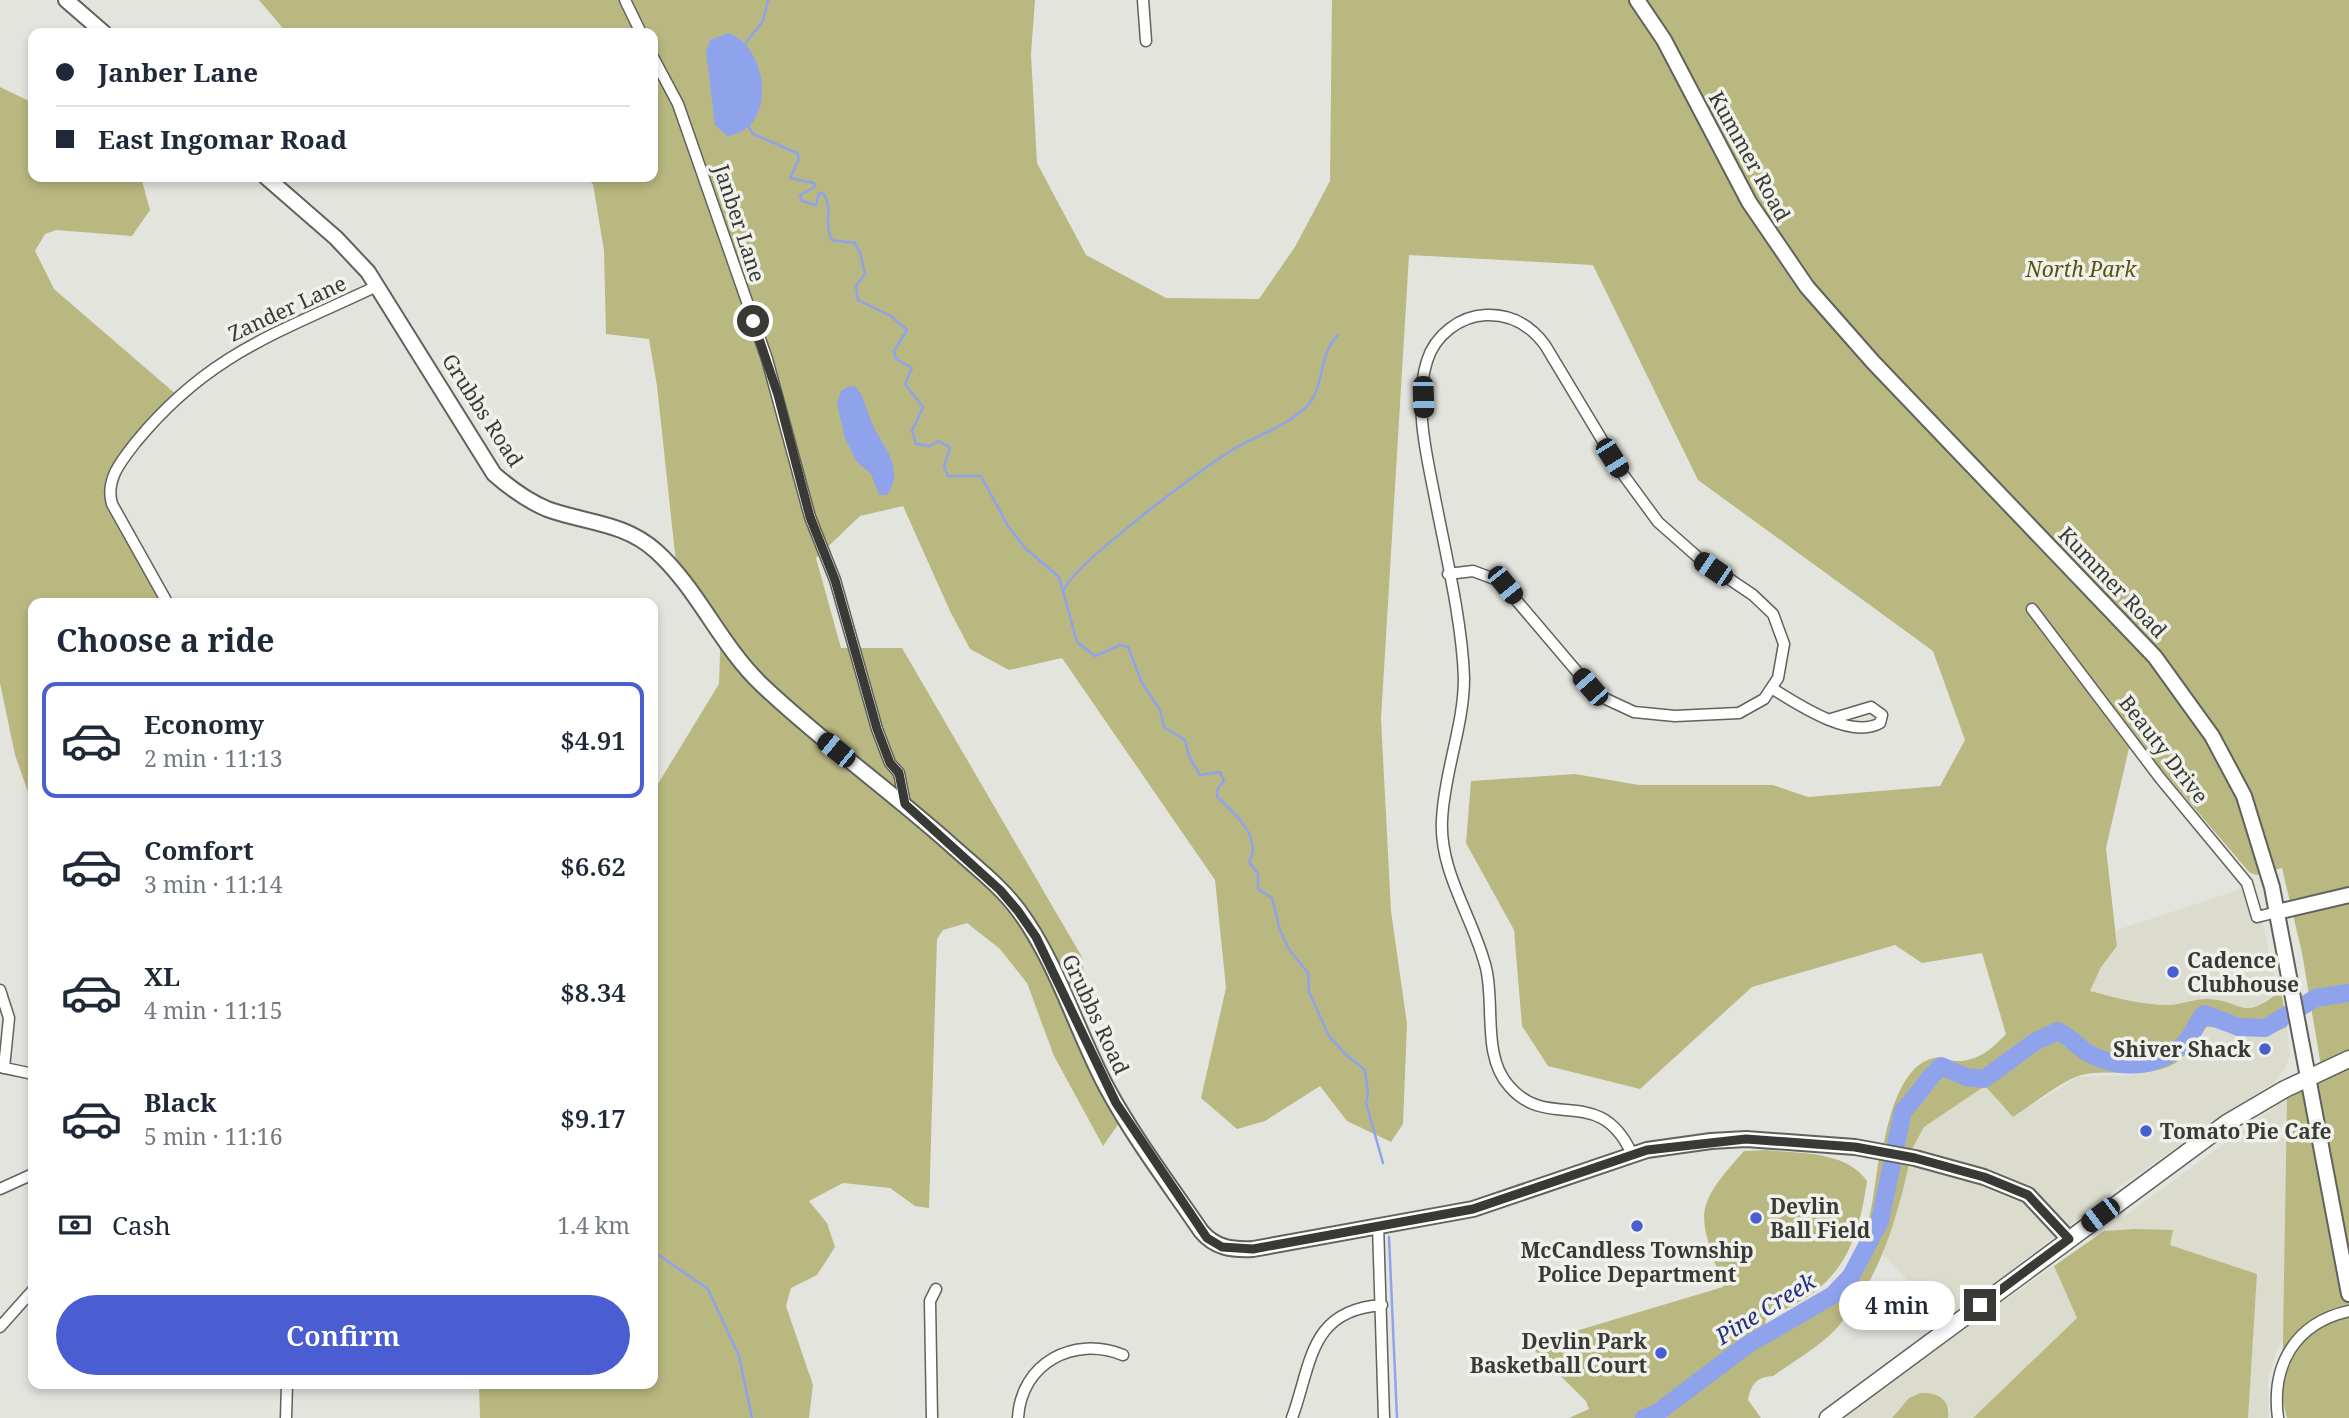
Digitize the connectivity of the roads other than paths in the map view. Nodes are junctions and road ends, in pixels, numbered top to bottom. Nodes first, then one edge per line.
1 (66, 0) edge
2 (625, 0) edge
3 (1143, 0) edge
4 (1637, 0) edge
5 (98, 28) edge
6 (639, 28) edge
7 (1146, 41) dead end
8 (658, 66) edge
9 (272, 182) edge
10 (377, 286) junction
11 (1448, 574) junction
12 (165, 598) edge
13 (2032, 609) dead end
14 (1773, 689) junction
15 (1830, 719) dead end
16 (905, 804) junction
17 (2349, 895) edge
18 (2277, 912) junction
19 (0, 989) edge
20 (2349, 1059) edge
21 (2, 1068) edge
22 (28, 1073) edge
23 (2308, 1077) junction
24 (1632, 1154) junction
25 (28, 1176) edge
26 (0, 1189) edge
27 (1378, 1225) junction
28 (2069, 1239) junction
29 (936, 1289) dead end
30 (2349, 1294) edge
31 (28, 1296) edge
32 (1382, 1305) junction
33 (2349, 1311) edge
34 (0, 1327) edge
35 (1123, 1356) dead end
36 (287, 1389) edge
37 (286, 1418) edge
38 (932, 1418) edge
39 (1018, 1418) edge
40 (1292, 1418) edge
41 (1384, 1418) edge
42 (1828, 1418) edge
43 (2277, 1418) edge

1 - 5 street
2 - 6 street
3 - 7 street
4 - 18 street, Kummer Road
8 - 16 street, Janber Lane
9 - 10 street, Grubbs Road
10 - 12 street, Zander Lane
10 - 16 street, Grubbs Road
11 - 14 street
11 - 14 street
11 - 24 street
13 - 18 street, Beauty Drive
14 - 15 street
16 - 27 street, Grubbs Road
17 - 18 street
18 - 23 street, Kummer Road
19 - 21 street
20 - 23 main road
21 - 22 street
23 - 28 main road
23 - 30 street, Kummer Road
24 - 27 street, Grubbs Road
24 - 28 street, Grubbs Road
25 - 26 street
27 - 32 street
28 - 42 main road
29 - 38 street
31 - 34 street
32 - 40 street
32 - 41 street
33 - 43 street
35 - 39 street
36 - 37 street

